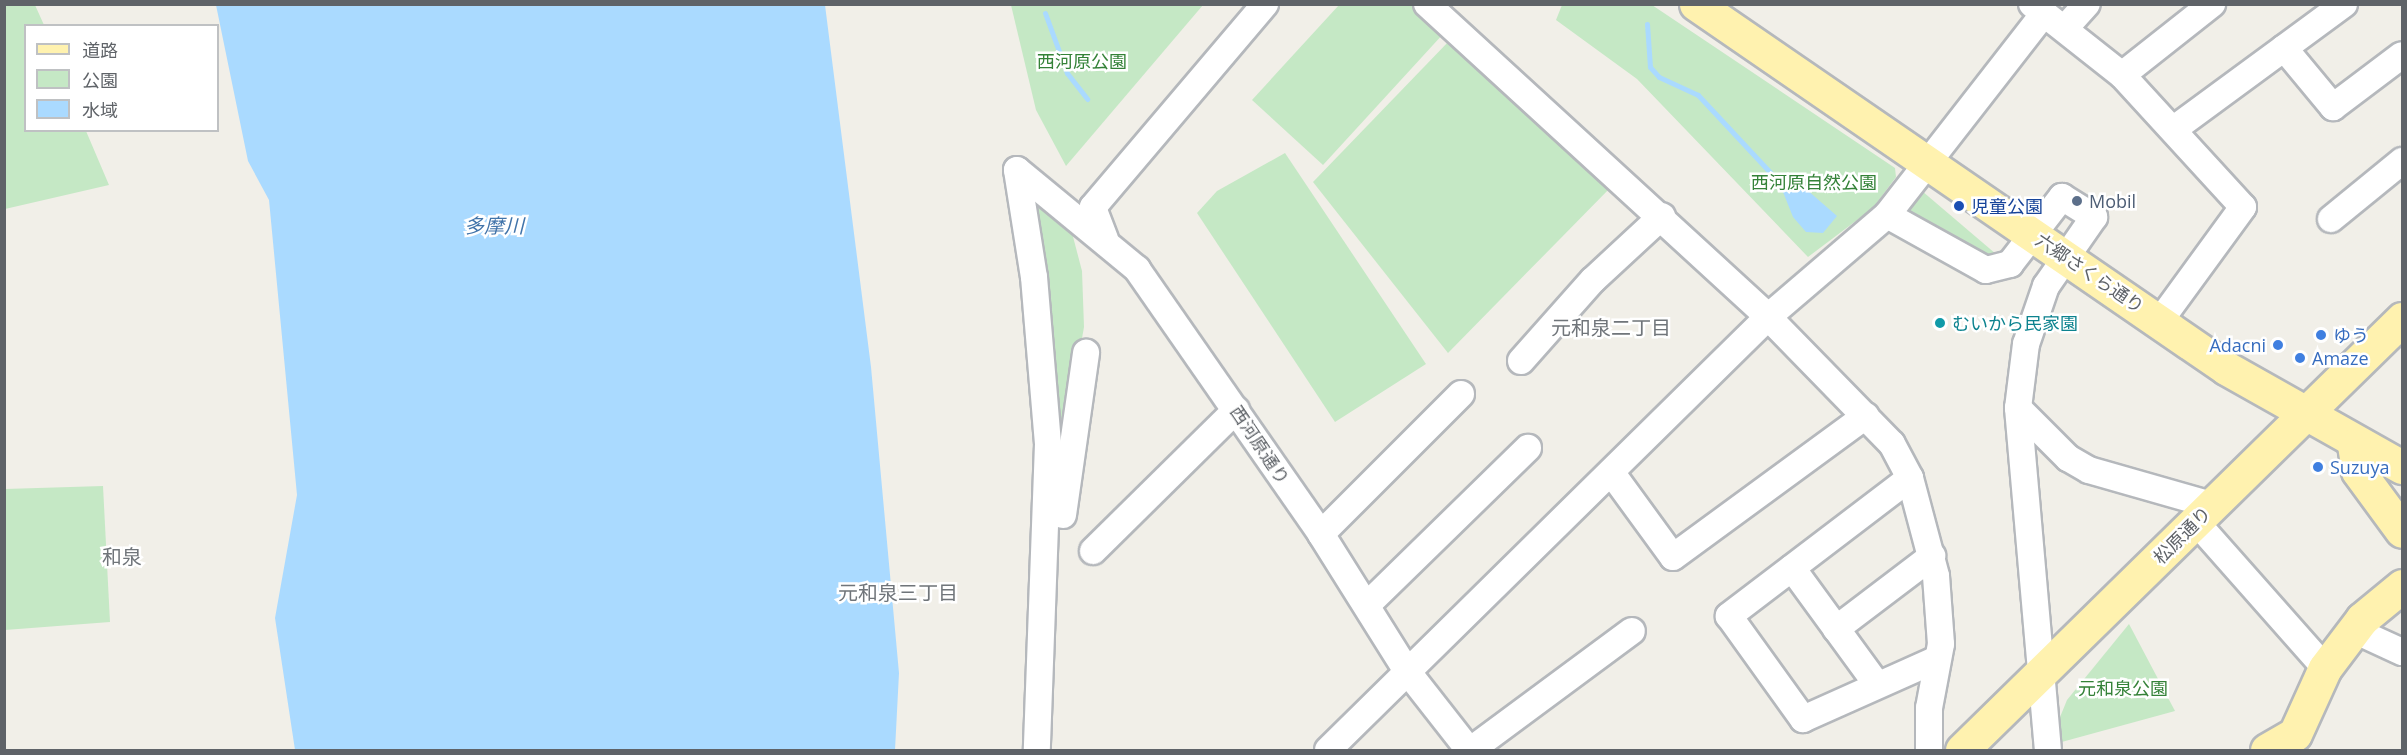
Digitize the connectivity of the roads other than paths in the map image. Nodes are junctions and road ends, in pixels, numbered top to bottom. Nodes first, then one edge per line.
1 (1265, 4) edge
2 (1427, 4) edge
3 (2087, 4) edge
4 (2212, 4) edge
5 (2344, 4) edge
6 (1711, 9) edge
7 (2038, 9) edge
8 (2066, 27) junction
9 (2284, 48) junction
10 (2403, 55) edge
11 (2122, 75) junction
12 (2174, 129) junction
13 (2403, 161) edge
14 (1931, 165) junction
15 (1887, 215) junction
16 (1662, 216) junction
17 (2331, 219) dead end
18 (2034, 235) junction
19 (1105, 239) junction
20 (2065, 257) junction
21 (1768, 317) junction
22 (2160, 321) junction
23 (2400, 328) edge
24 (1086, 353) dead end
25 (1521, 361) dead end
26 (1461, 394) dead end
27 (2018, 408) junction
28 (1236, 410) junction
29 (2305, 414) junction
30 (1866, 416) junction
31 (2354, 445) junction
32 (1528, 448) dead end
33 (2403, 467) edge
34 (1611, 472) junction
35 (1910, 478) junction
36 (2204, 513) junction
37 (2403, 531) edge
38 (1321, 534) junction
39 (1048, 539) junction
40 (1093, 551) dead end
41 (1932, 556) junction
42 (1792, 568) junction
43 (2403, 586) edge
44 (1367, 605) junction
45 (1836, 628) junction
46 (2354, 630) junction
47 (1632, 631) dead end
48 (2403, 652) edge
49 (1935, 660) junction
50 (2325, 668) junction
51 (1407, 671) junction
52 (2040, 674) junction
53 (1876, 683) junction
54 (1037, 750) edge
55 (1328, 750) edge
56 (1470, 750) edge
57 (1929, 750) edge
58 (1962, 750) edge
59 (2048, 750) edge
60 (2267, 750) edge

1 - 19 street
2 - 16 street
3 - 8 street
4 - 11 street
5 - 9 street
6 - 14 main road, 六郷さくら通り
7 - 8 street
7 - 14 street
8 - 11 street
9 - 10 street
9 - 12 street
11 - 12 street
12 - 22 street
13 - 17 street
14 - 15 street
14 - 18 main road, 六郷さくら通り
15 - 18 street
15 - 21 street
16 - 21 street
16 - 25 street
18 - 20 main road, 六郷さくら通り
18 - 20 street
19 - 28 street, 西河原通り
19 - 39 street, 西河原通り
20 - 22 main road, 六郷さくら通り
20 - 27 street
21 - 30 street
21 - 34 street
22 - 29 main road, 六郷さくら通り
23 - 29 main road, 松原通り
24 - 39 street
26 - 38 street
27 - 36 street
27 - 52 street
28 - 38 street, 西河原通り
28 - 40 street
29 - 31 main road, 六郷さくら通り
29 - 36 main road, 松原通り
30 - 34 street
30 - 35 street
31 - 33 main road, 六郷さくら通り
31 - 37 main road
32 - 44 street
34 - 51 street
35 - 41 street
35 - 42 street
36 - 50 street
36 - 52 main road, 松原通り
38 - 44 street, 西河原通り
39 - 54 street
41 - 45 street
41 - 49 street
42 - 45 street
42 - 53 street
43 - 46 main road
44 - 51 street, 西河原通り
45 - 53 street
46 - 48 street
46 - 50 main road
47 - 56 street
49 - 53 street
49 - 57 street
50 - 60 main road
51 - 55 street
51 - 56 street, 西河原通り
52 - 58 main road, 松原通り
52 - 59 street

